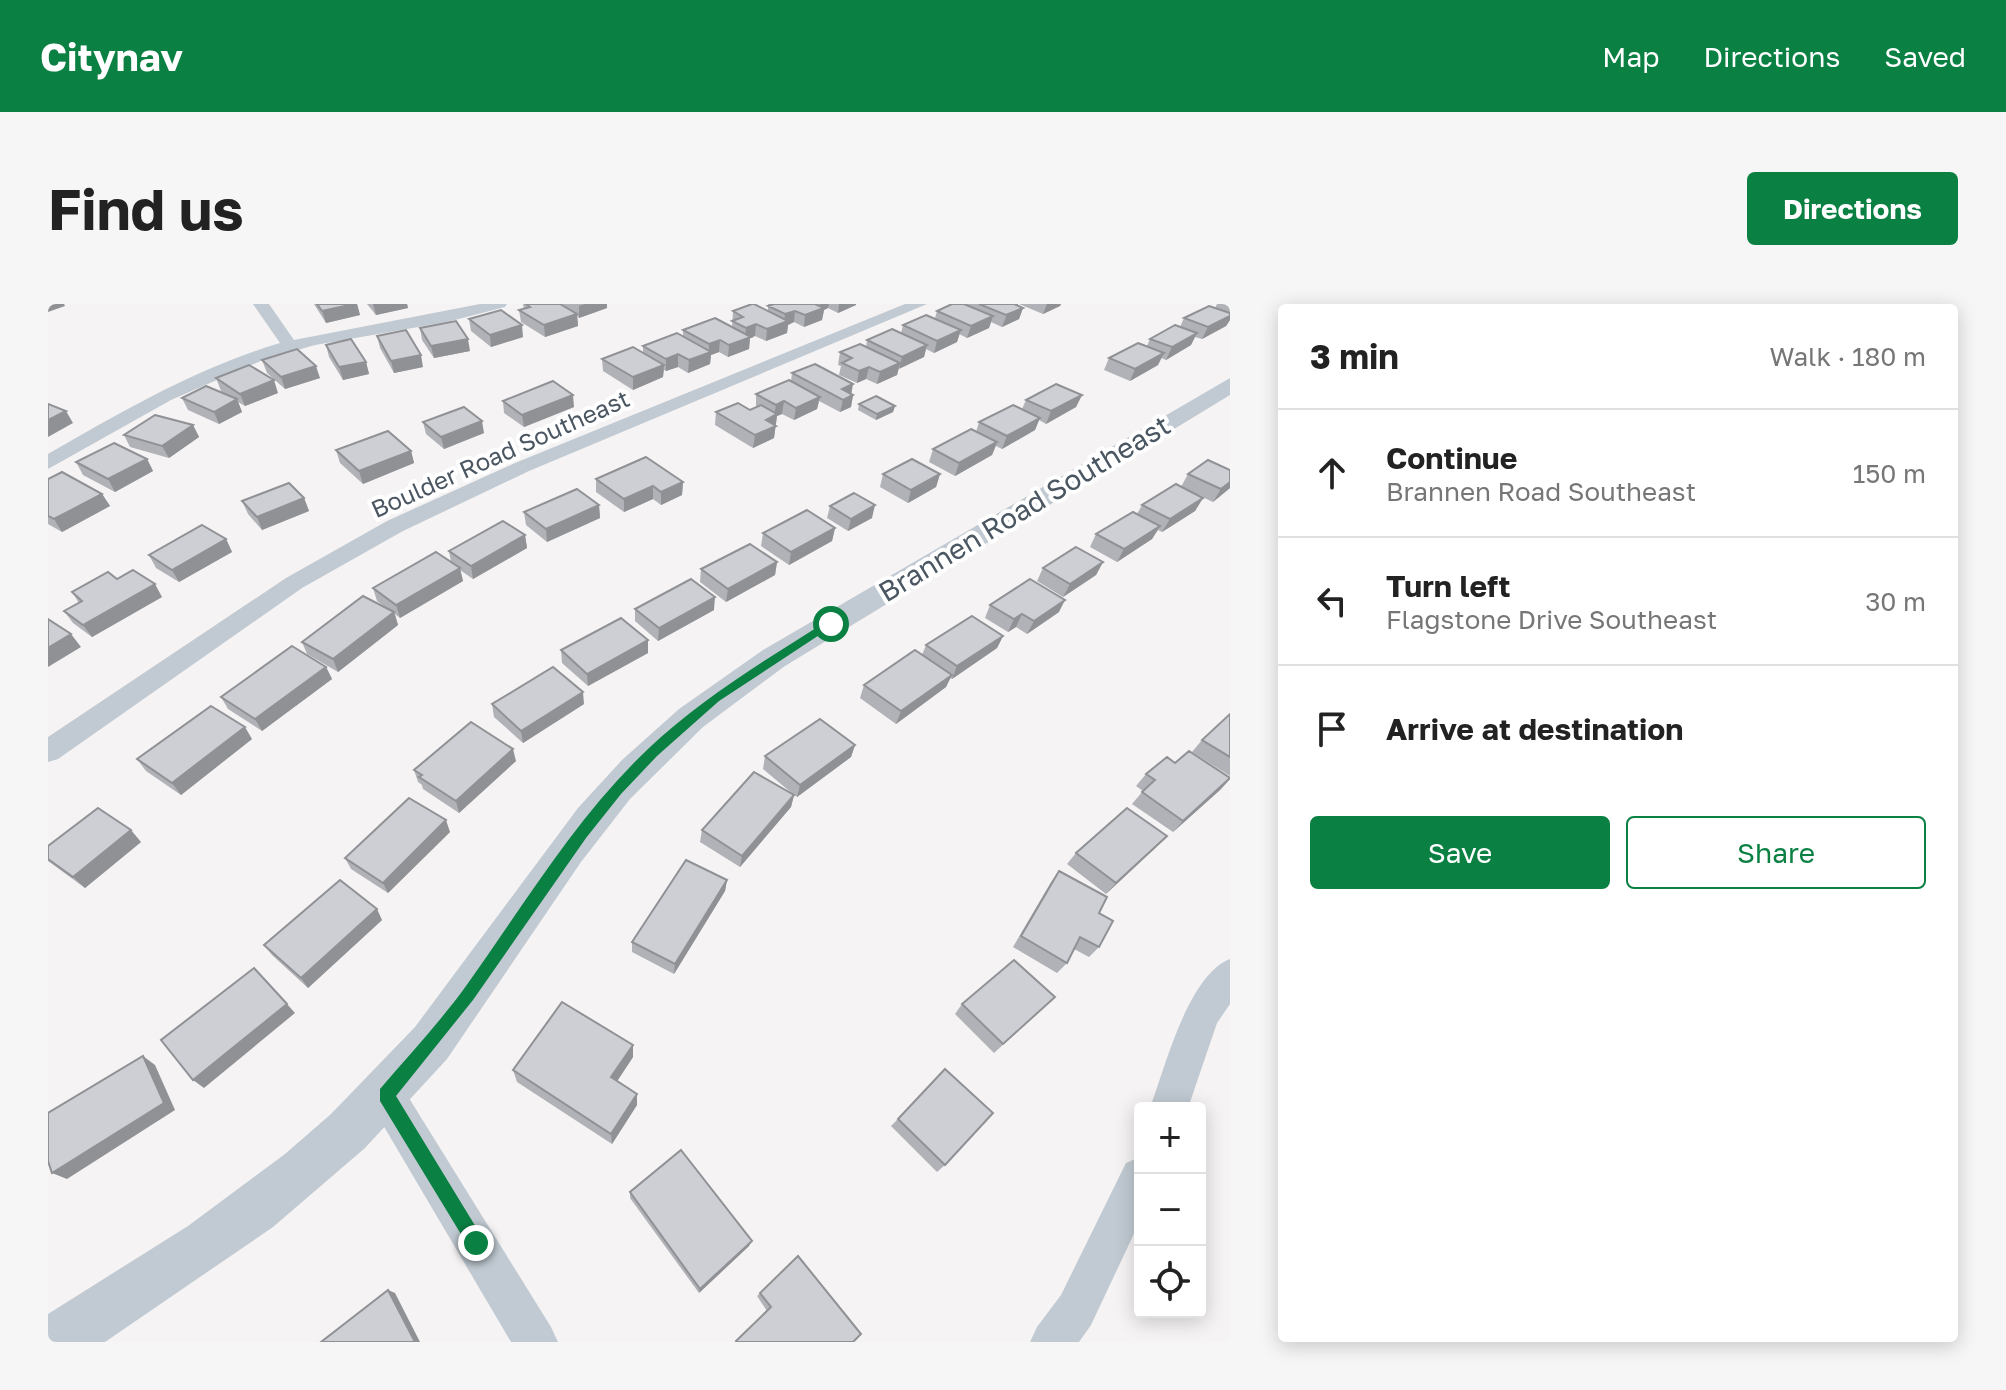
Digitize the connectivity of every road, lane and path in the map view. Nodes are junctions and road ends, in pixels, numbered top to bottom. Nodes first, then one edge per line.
1 (261, 304) edge
2 (499, 304) edge
3 (910, 305) edge
4 (290, 346) junction
5 (1230, 385) edge
6 (48, 463) edge
7 (48, 751) edge
8 (1230, 975) edge
9 (386, 1095) junction
10 (1171, 1102) edge
11 (1134, 1189) edge
12 (54, 1342) edge
13 (536, 1342) edge
14 (1052, 1342) edge

1 - 4 street
2 - 4 street
3 - 7 street, Boulder Road Southeast
4 - 6 street
5 - 9 street, Brannen Road Southeast
8 - 10 street
9 - 12 street, Brannen Road Southeast
9 - 13 street
11 - 14 street

